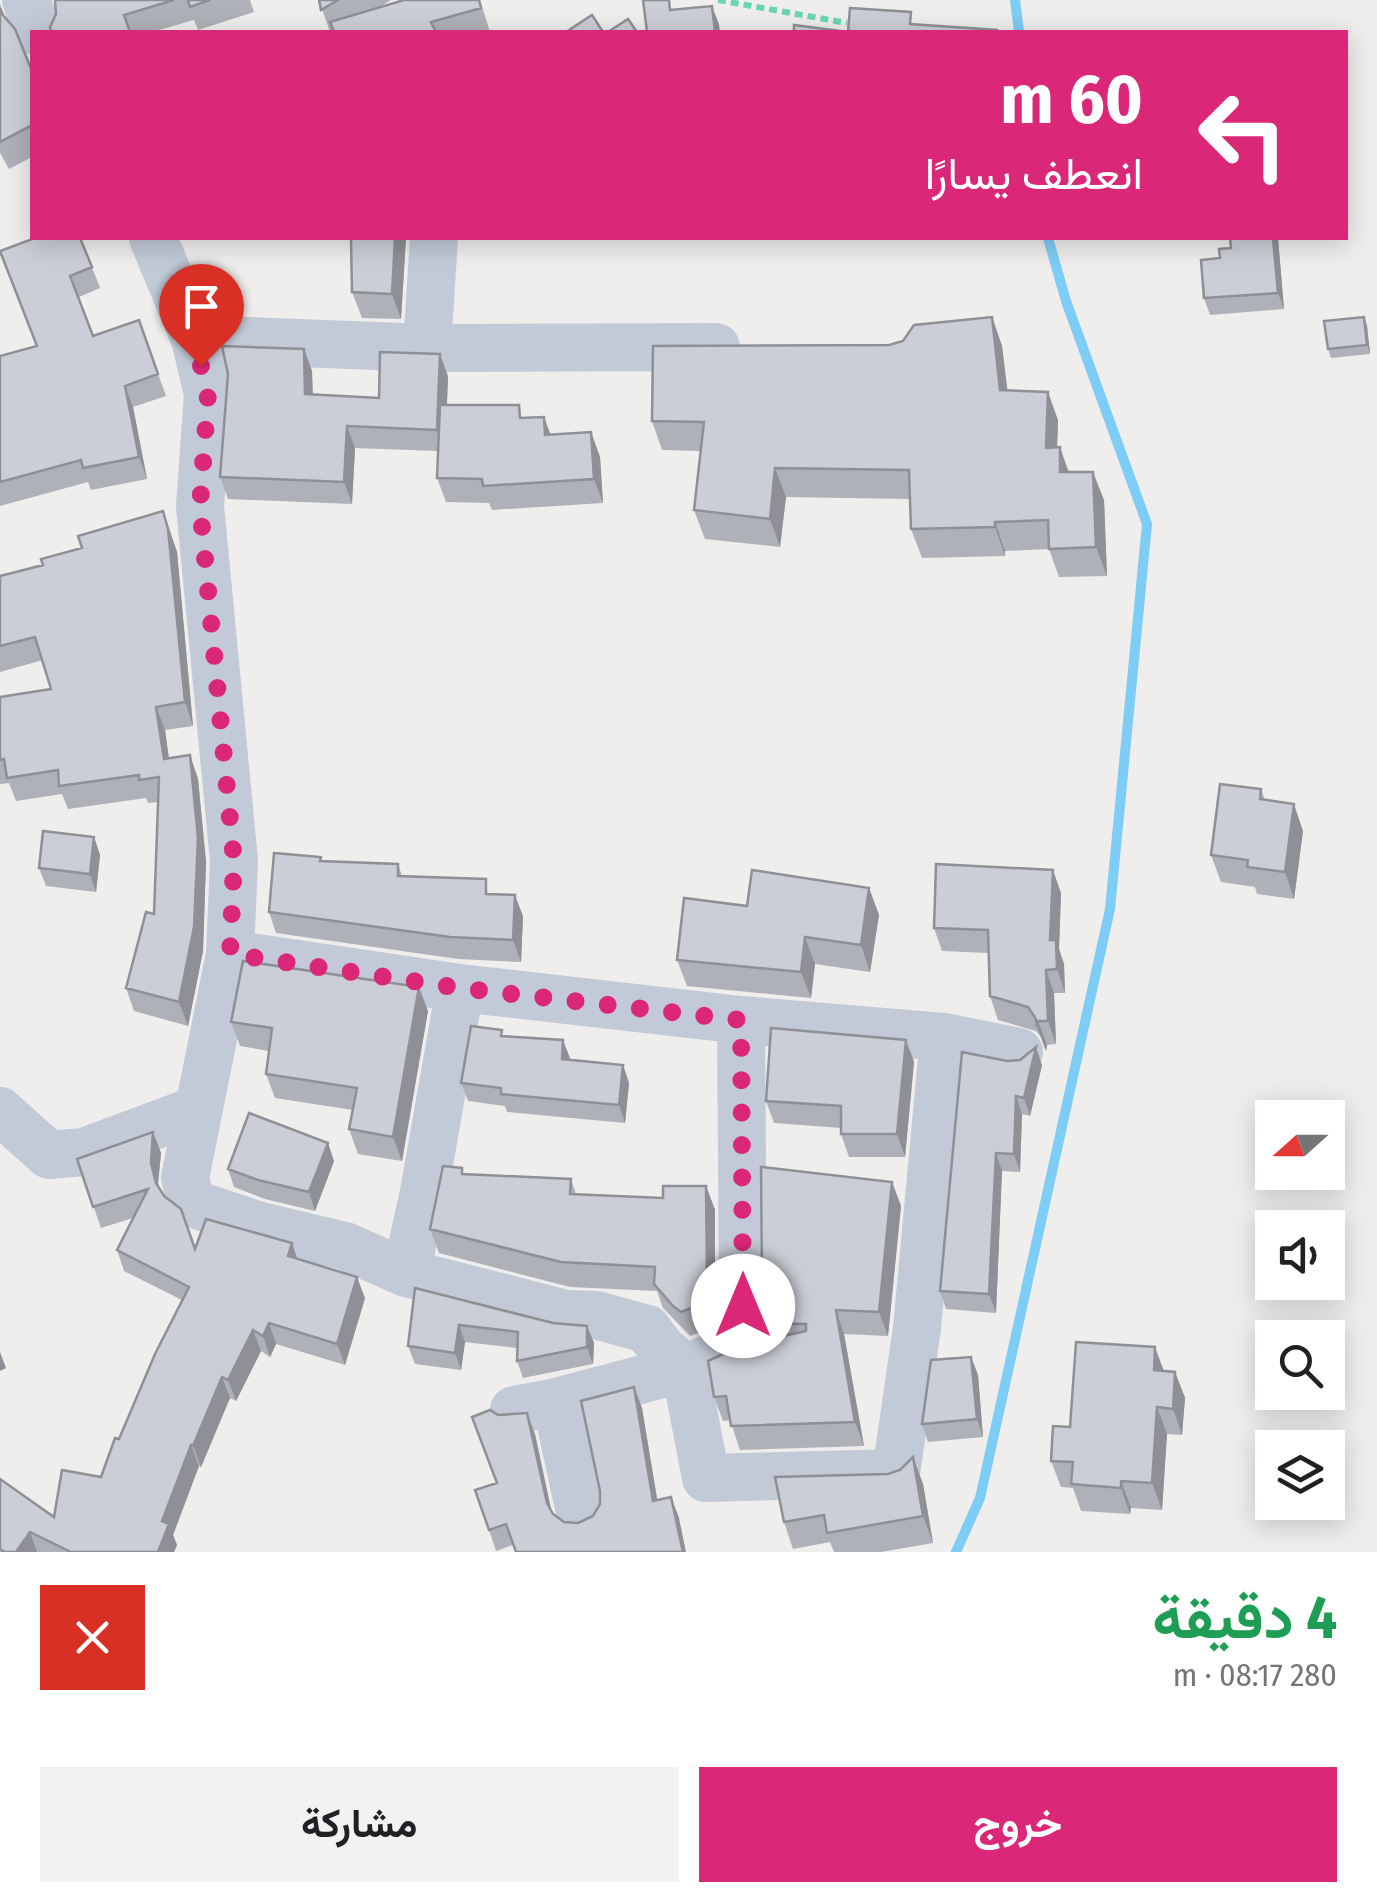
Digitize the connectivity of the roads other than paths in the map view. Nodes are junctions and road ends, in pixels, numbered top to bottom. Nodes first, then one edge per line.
1 (26, 0) edge
2 (37, 30) edge
3 (154, 240) edge
4 (434, 240) edge
5 (194, 338) junction
6 (762, 346) edge
7 (428, 348) junction
8 (230, 954) junction
9 (460, 988) junction
10 (741, 1020) junction
11 (944, 1038) junction
12 (1019, 1052) dead end
13 (199, 1109) junction
14 (0, 1111) edge
15 (406, 1273) junction
16 (685, 1368) junction
17 (581, 1518) edge

1 - 2 street
3 - 5 street
4 - 7 street
5 - 7 street
5 - 8 street
6 - 7 street
8 - 9 street
8 - 13 street
9 - 10 street
9 - 15 street
10 - 11 street
10 - 16 street
11 - 12 street
11 - 16 street
13 - 14 street
13 - 15 street
15 - 16 street
16 - 17 street

